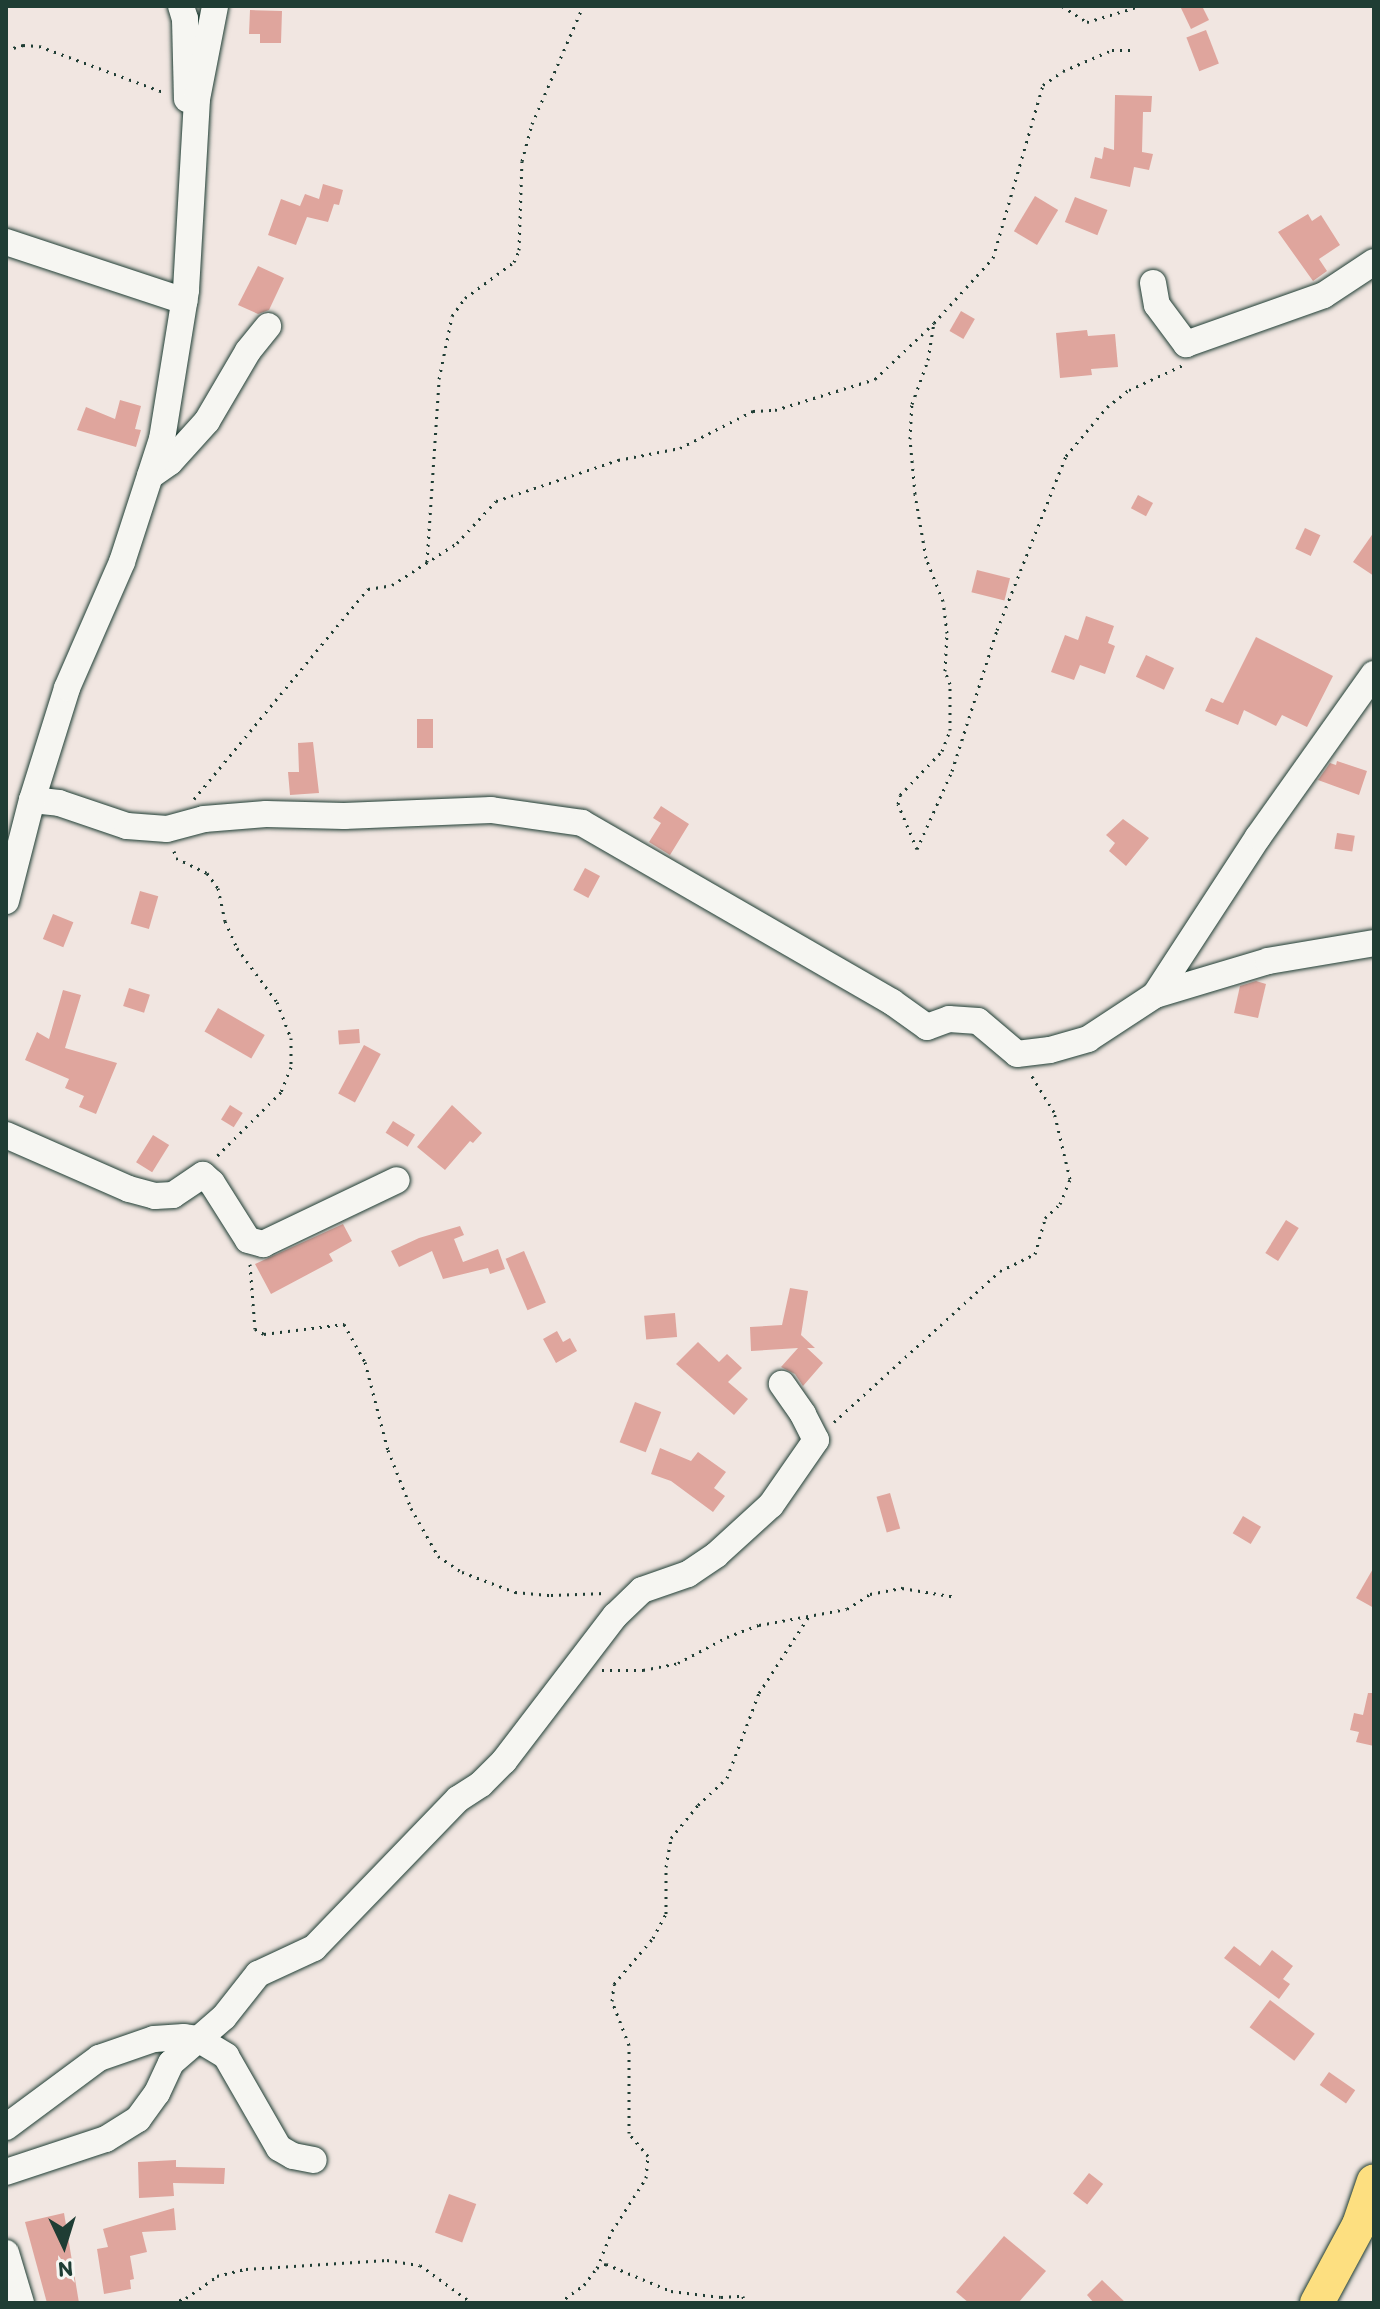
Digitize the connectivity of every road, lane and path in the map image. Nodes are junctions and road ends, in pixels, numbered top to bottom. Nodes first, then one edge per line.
1 (181, 6) edge
2 (215, 6) edge
3 (583, 6) edge
4 (1062, 6) edge
5 (1140, 6) edge
6 (6, 50) edge
7 (1135, 50) dead end
8 (187, 99) joint
9 (6, 242) edge
10 (1374, 262) edge
11 (1153, 283) dead end
12 (184, 301) junction
13 (934, 323) junction
14 (268, 326) dead end
15 (1188, 363) dead end
16 (150, 476) junction
17 (427, 562) junction
18 (1374, 674) edge
19 (32, 800) junction
20 (167, 829) junction
21 (6, 901) edge
22 (1374, 943) edge
23 (1155, 995) junction
24 (1017, 1054) junction
25 (6, 1135) edge
26 (203, 1175) junction
27 (397, 1180) dead end
28 (248, 1240) junction
29 (782, 1384) dead end
30 (816, 1440) junction
31 (642, 1590) junction
32 (956, 1597) dead end
33 (809, 1616) junction
34 (598, 1671) dead end
35 (198, 2039) junction
36 (6, 2127) edge
37 (314, 2160) dead end
38 (6, 2172) edge
39 (1374, 2181) edge
40 (6, 2253) edge
41 (597, 2268) junction
42 (21, 2303) edge
43 (172, 2303) edge
44 (472, 2303) edge
45 (559, 2303) edge
46 (744, 2303) edge
47 (1317, 2303) edge

1 - 8 street
2 - 12 street
3 - 17 path
4 - 5 path
6 - 8 path
7 - 13 path
9 - 12 street
10 - 11 street
12 - 16 street
13 - 15 path
13 - 17 path
14 - 16 street
16 - 19 street
17 - 20 path
18 - 23 street
19 - 20 street
19 - 21 street
20 - 24 street
20 - 26 path
22 - 23 street
23 - 24 street
24 - 30 path
25 - 26 street
26 - 28 street
27 - 28 street
28 - 31 path
29 - 30 street
30 - 31 street
31 - 35 street
32 - 33 path
33 - 34 path
33 - 41 path
35 - 36 street
35 - 37 street
35 - 38 street
39 - 47 main road
40 - 42 street
41 - 45 path
41 - 46 path
43 - 44 path

